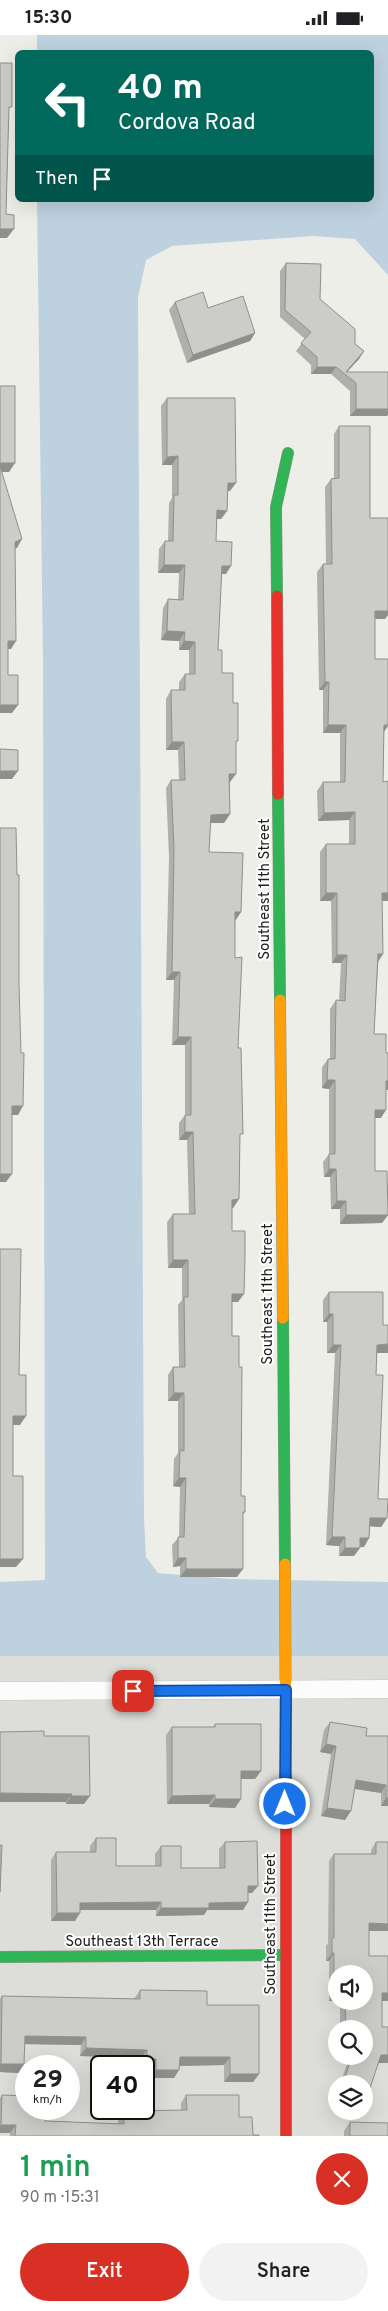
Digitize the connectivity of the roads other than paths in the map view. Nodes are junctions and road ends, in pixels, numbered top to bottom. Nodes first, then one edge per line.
1 (288, 453) dead end
2 (388, 1689) edge
3 (286, 1690) junction
4 (0, 1691) edge
5 (284, 1955) junction
6 (0, 1957) edge
7 (286, 2136) edge

1 - 3 street, Southeast 11th Street
2 - 3 street
3 - 4 street
3 - 5 street, Southeast 11th Street
5 - 6 street, Southeast 13th Terrace
5 - 7 street, Southeast 11th Street

